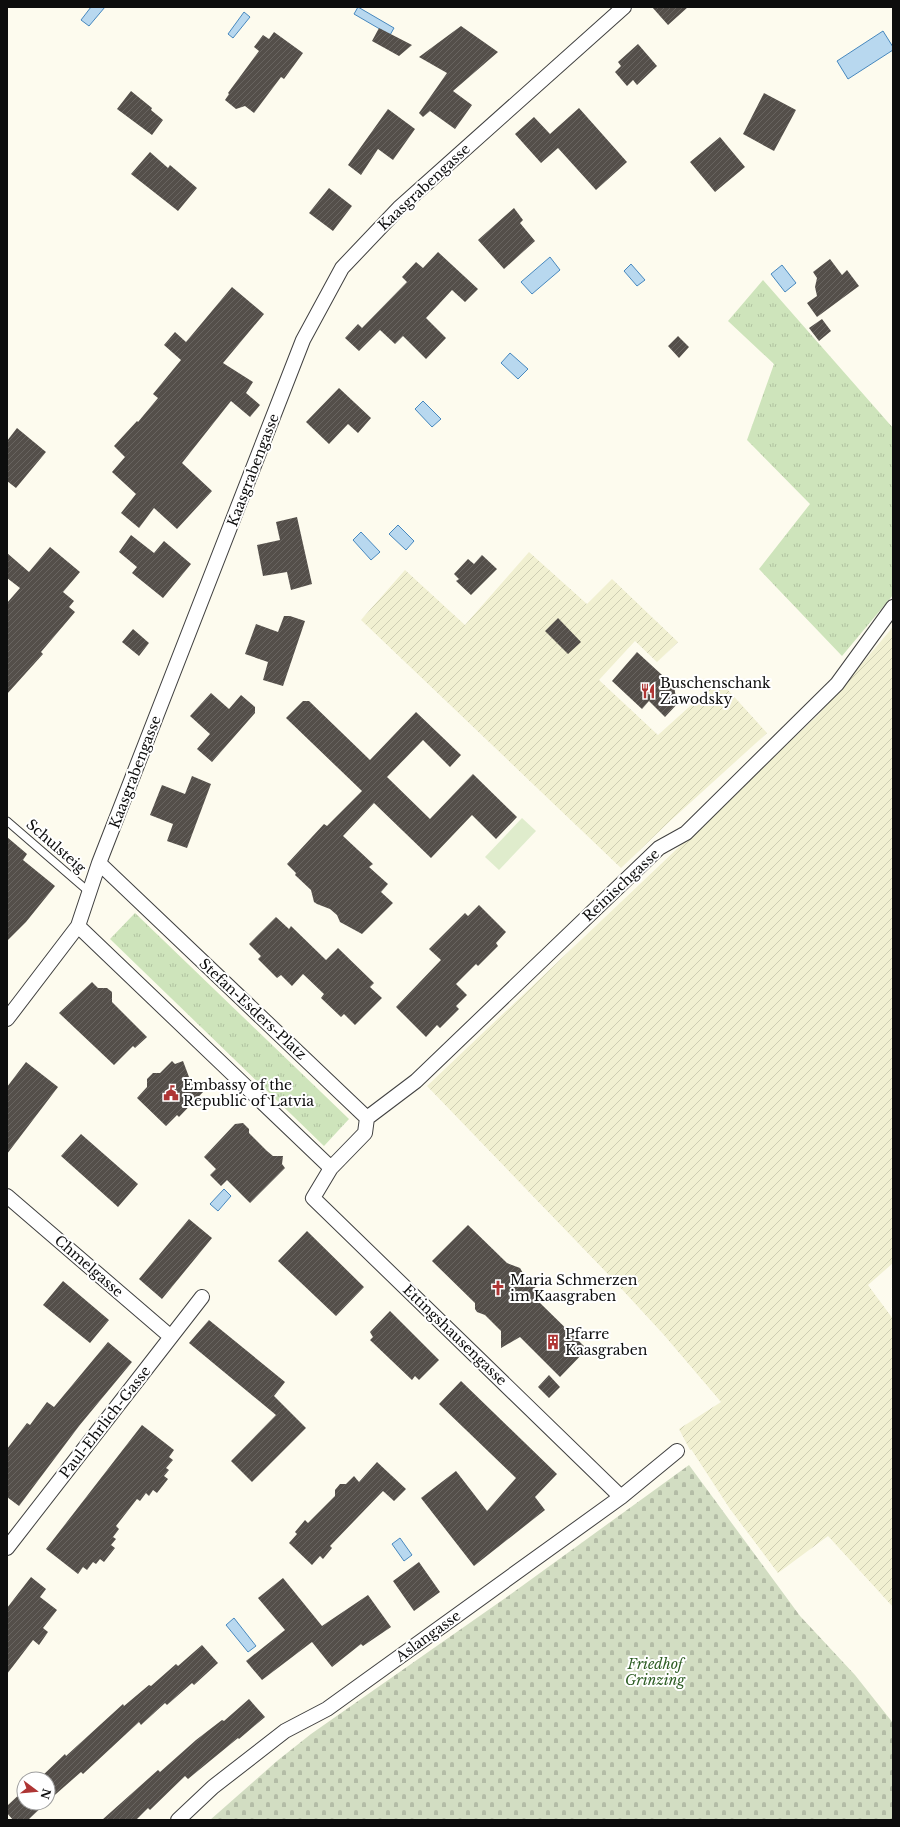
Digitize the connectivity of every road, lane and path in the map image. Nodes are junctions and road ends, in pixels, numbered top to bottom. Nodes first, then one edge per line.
1 (624, 7) edge
2 (893, 607) edge
3 (7, 821) edge
4 (99, 863) junction
5 (88, 891) junction
6 (78, 926) junction
7 (7, 1019) edge
8 (367, 1118) junction
9 (331, 1168) junction
10 (7, 1196) edge
11 (202, 1297) dead end
12 (171, 1336) junction
13 (677, 1451) dead end
14 (621, 1496) junction
15 (7, 1548) edge
16 (178, 1820) edge

1 - 4 street, Kaasgrabengasse
2 - 8 street, Reinischgasse
3 - 5 lane, Schulsteig
4 - 5 street, Kaasgrabengasse
4 - 8 street, Stefan-Esders-Platz
5 - 6 street, Kaasgrabengasse
6 - 7 street, Kaasgrabengasse
6 - 9 street
8 - 9 street
9 - 14 street, Ettingshausengasse
10 - 12 street, Chmelgasse
11 - 12 street, Paul-Ehrlich-Gasse
12 - 15 street, Paul-Ehrlich-Gasse
13 - 14 street, Aslangasse
14 - 16 street, Aslangasse

